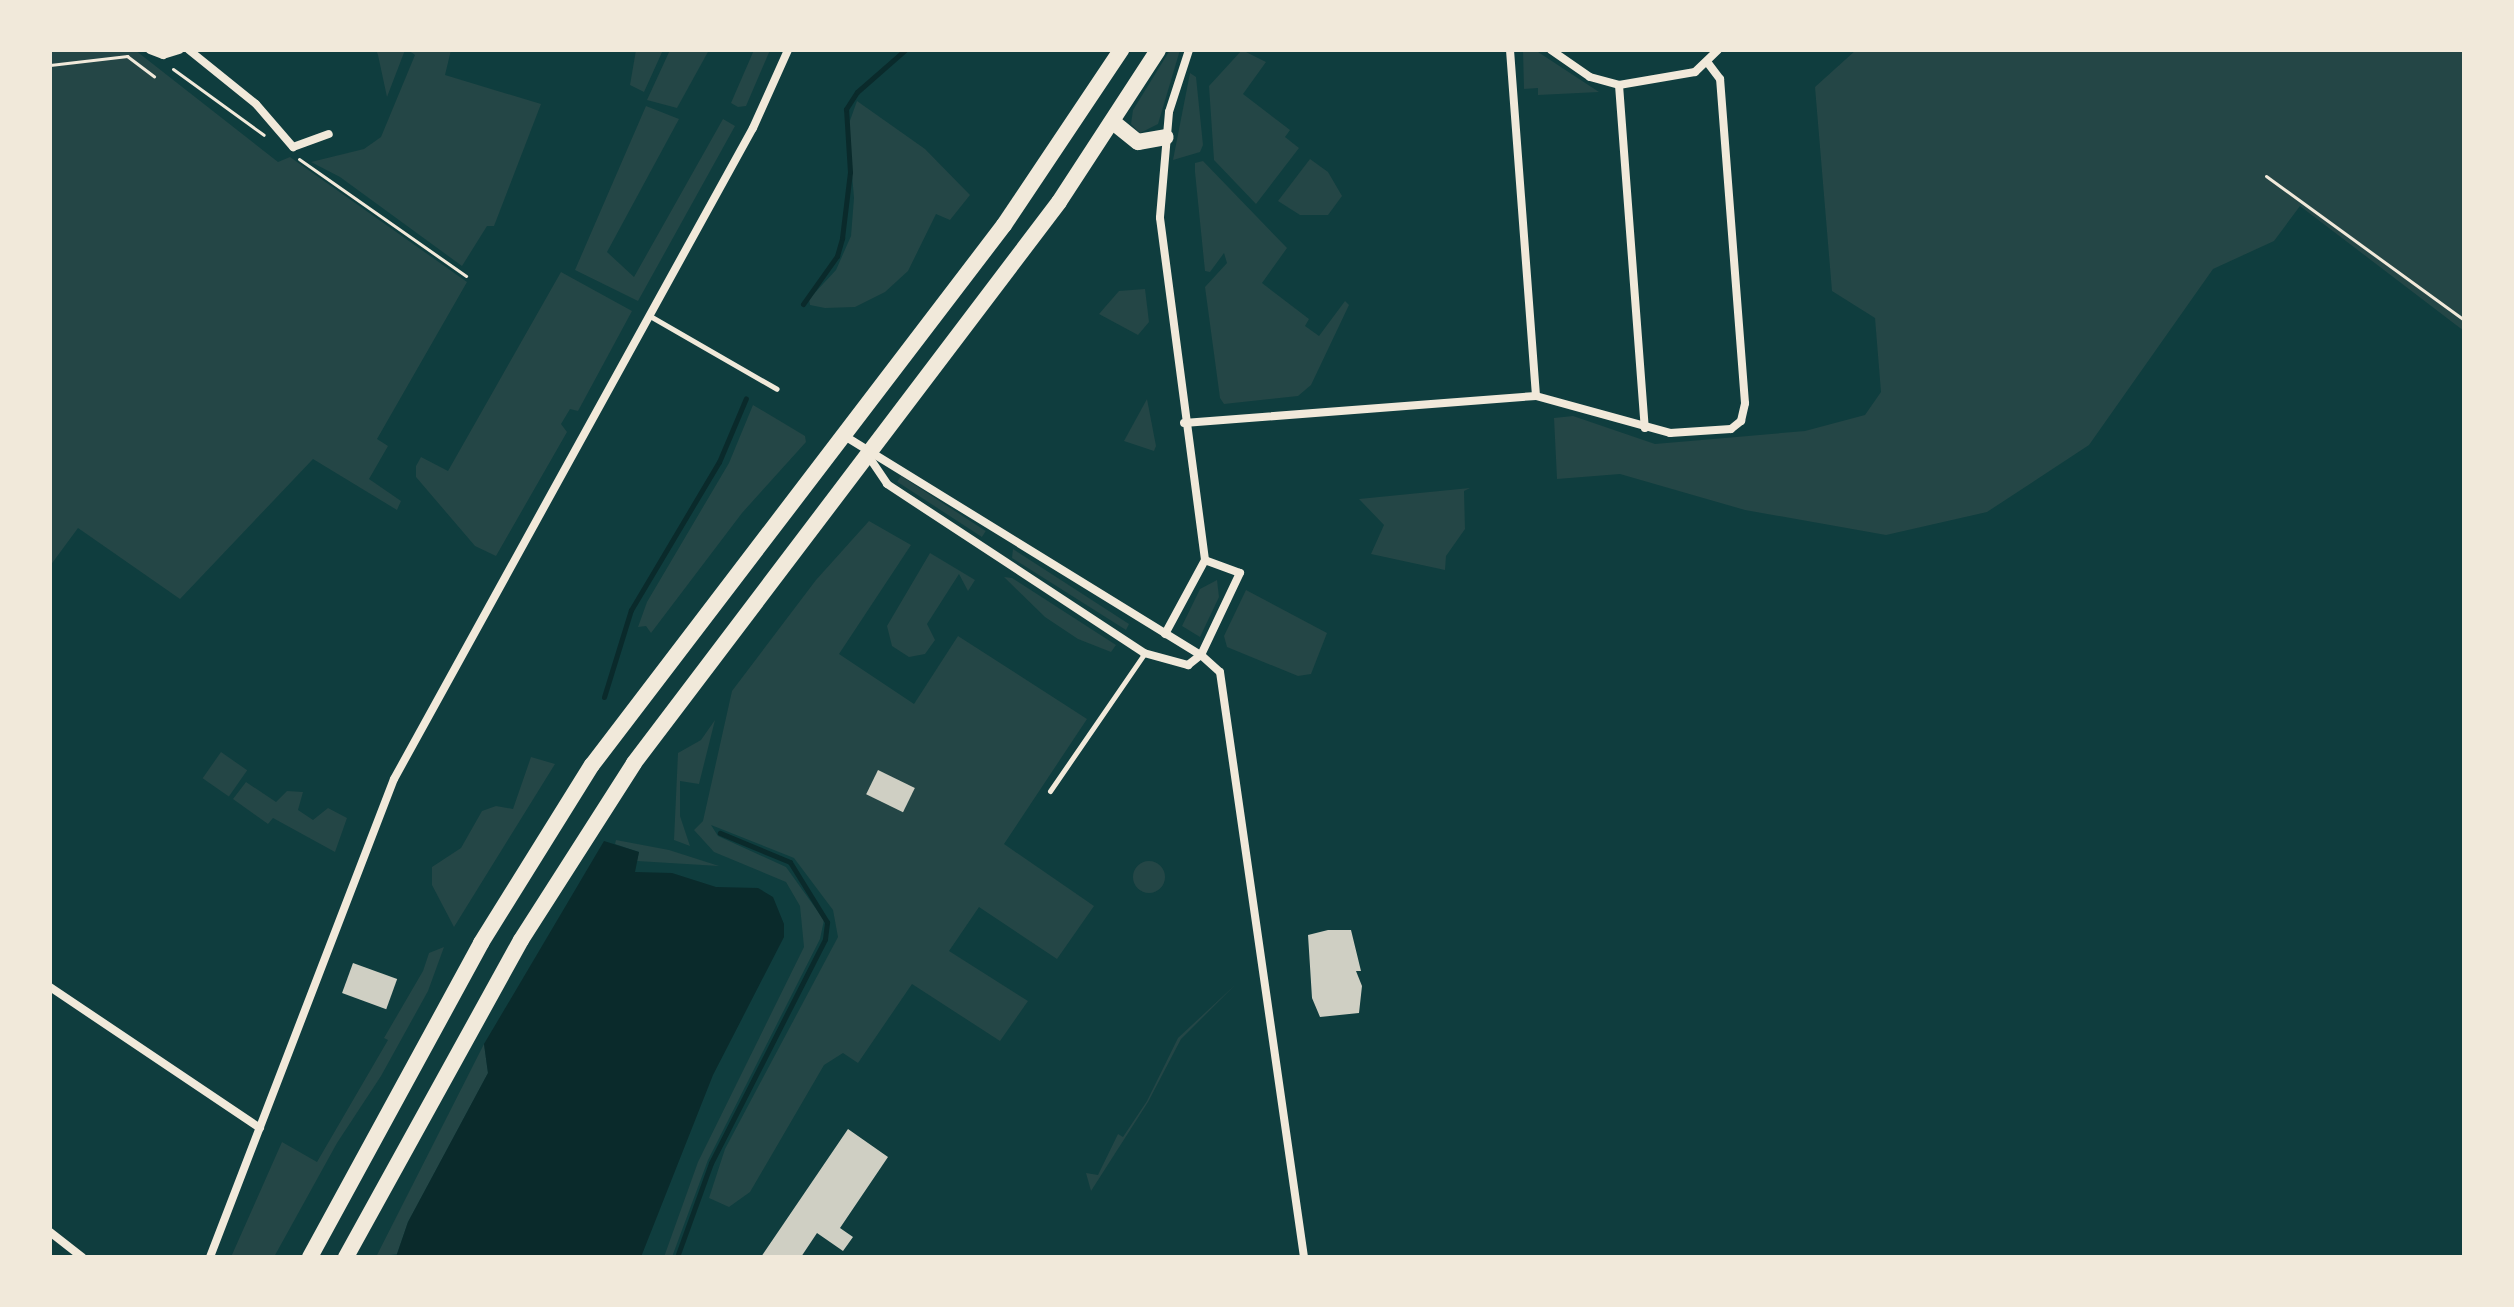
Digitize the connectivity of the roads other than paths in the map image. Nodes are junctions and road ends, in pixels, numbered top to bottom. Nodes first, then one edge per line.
1 (150, 50) edge
2 (179, 50) edge
3 (189, 50) edge
4 (788, 50) edge
5 (1121, 50) edge
6 (1158, 50) edge
7 (1189, 50) edge
8 (1510, 50) edge
9 (1551, 50) edge
10 (1718, 50) edge
11 (1707, 62) junction
12 (1619, 85) junction
13 (1113, 122) junction
14 (329, 134) dead end
15 (1166, 137) junction
16 (649, 316) junction
17 (777, 389) dead end
18 (1536, 396) junction
19 (1184, 423) junction
20 (1645, 428) junction
21 (843, 435) junction
22 (867, 454) junction
23 (1011, 538) junction
24 (999, 556) junction
25 (1205, 560) junction
26 (1165, 634) junction
27 (1144, 653) junction
28 (1201, 655) junction
29 (1050, 791) dead end
30 (50, 987) edge
31 (260, 1128) junction
32 (50, 1232) edge
33 (82, 1257) edge
34 (210, 1257) edge
35 (310, 1257) edge
36 (346, 1257) edge
37 (1304, 1257) edge

1 - 2 street
3 - 14 street
4 - 16 street
5 - 21 main road
6 - 13 main road
7 - 15 street
8 - 18 street
9 - 12 street
10 - 11 street
11 - 12 street
11 - 20 street
12 - 20 street
13 - 15 main road
13 - 22 main road
15 - 19 street
16 - 17 lane
16 - 31 street
18 - 19 street
18 - 20 street
19 - 25 street
21 - 22 street
21 - 35 main road
22 - 23 street
22 - 24 street
22 - 36 main road
23 - 24 street
23 - 26 street
24 - 27 street
25 - 26 street
25 - 28 street
26 - 28 street
27 - 28 street
27 - 29 lane
28 - 37 street
30 - 31 street
31 - 34 street
32 - 33 street

